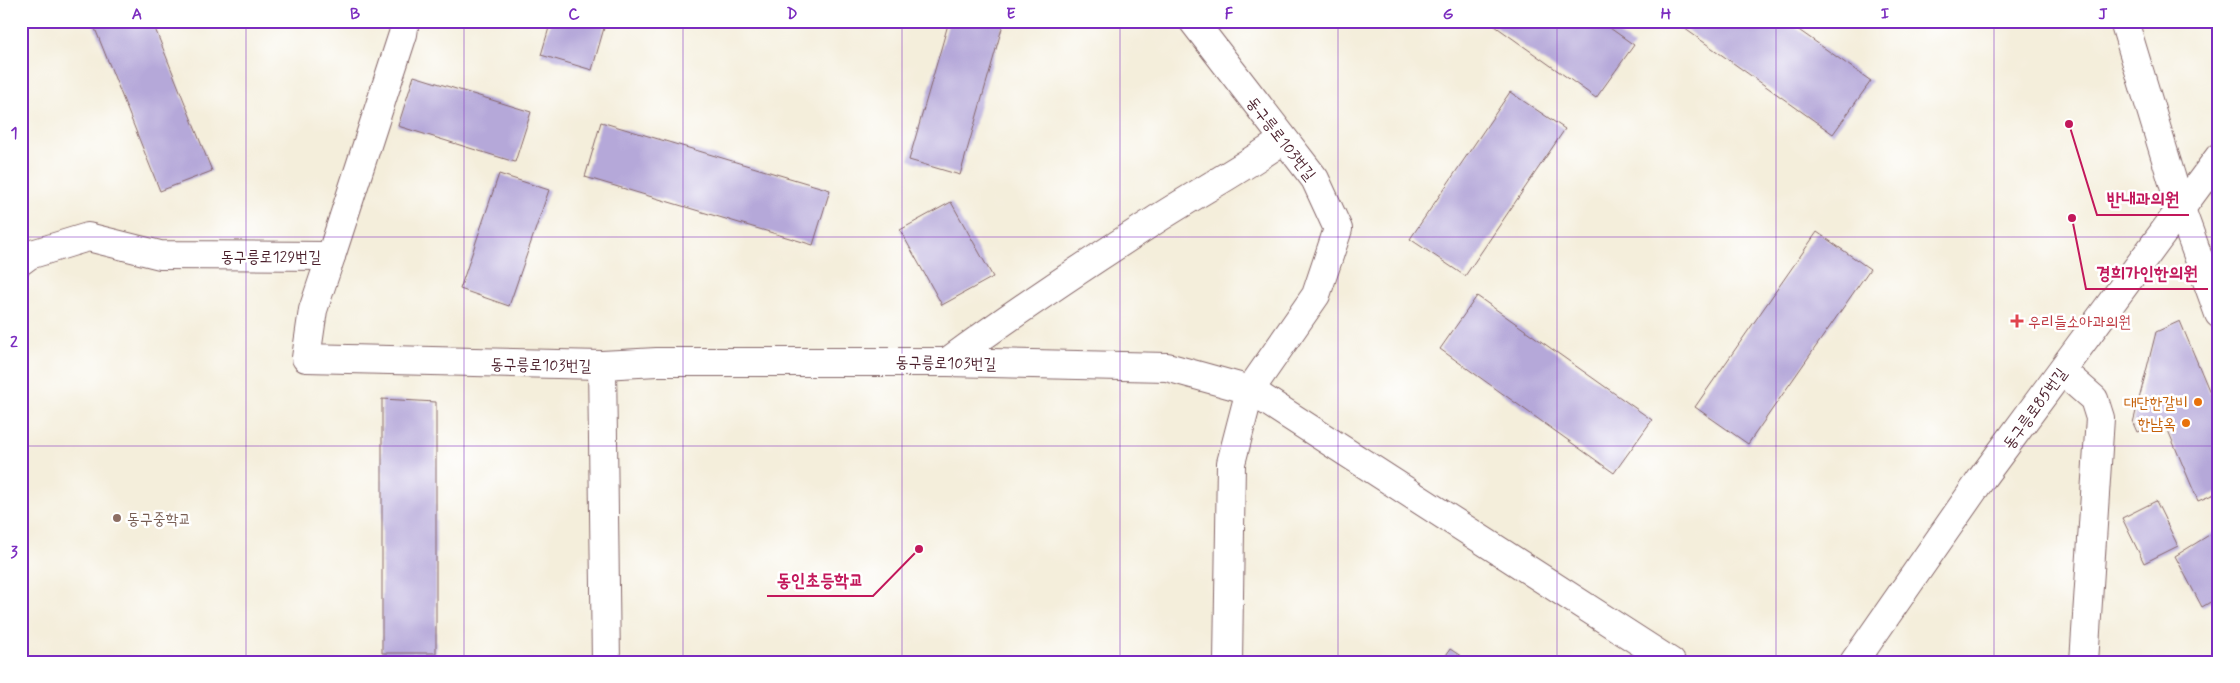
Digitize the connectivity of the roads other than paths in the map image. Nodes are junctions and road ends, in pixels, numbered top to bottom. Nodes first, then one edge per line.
1 (405, 21) edge
2 (1193, 21) edge
3 (2124, 21) edge
4 (1283, 140) junction
5 (2219, 157) edge
6 (2180, 209) junction
7 (24, 250) edge
8 (331, 256) junction
9 (2219, 314) edge
10 (947, 362) junction
11 (602, 365) junction
12 (2062, 371) junction
13 (1250, 390) junction
14 (606, 662) edge
15 (1228, 662) edge
16 (1671, 662) edge
17 (1854, 662) edge
18 (2084, 662) edge

1 - 8 street, 동구릉로129번길
2 - 4 street, 동구릉로103번길
3 - 6 street
4 - 10 street
4 - 13 street, 동구릉로103번길
5 - 6 street, 동구릉로85번길
6 - 9 street
6 - 12 street, 동구릉로85번길
7 - 8 street, 동구릉로129번길
8 - 11 street, 동구릉로103번길
10 - 11 street, 동구릉로103번길
10 - 13 street, 동구릉로103번길
11 - 14 street
12 - 17 street, 동구릉로85번길
12 - 18 street
13 - 15 street
13 - 16 street

